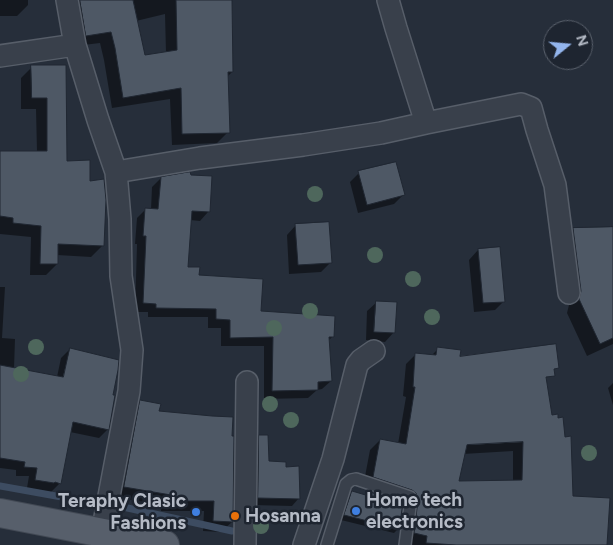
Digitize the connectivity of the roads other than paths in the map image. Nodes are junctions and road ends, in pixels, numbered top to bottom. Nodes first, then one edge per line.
1 (67, 0) edge
2 (388, 0) edge
3 (76, 45) junction
4 (0, 56) edge
5 (426, 123) junction
6 (116, 172) junction
7 (569, 293) dead end
8 (374, 351) dead end
9 (247, 382) dead end
10 (0, 513) edge
11 (102, 532) junction
12 (165, 545) edge
13 (245, 545) edge
14 (304, 545) edge
15 (326, 545) edge
16 (405, 545) edge

1 - 3 street
2 - 5 street
3 - 4 street
3 - 6 street
5 - 6 street
5 - 7 street
6 - 11 street
8 - 14 street
9 - 13 street
10 - 11 main road
11 - 12 main road
15 - 16 lane

